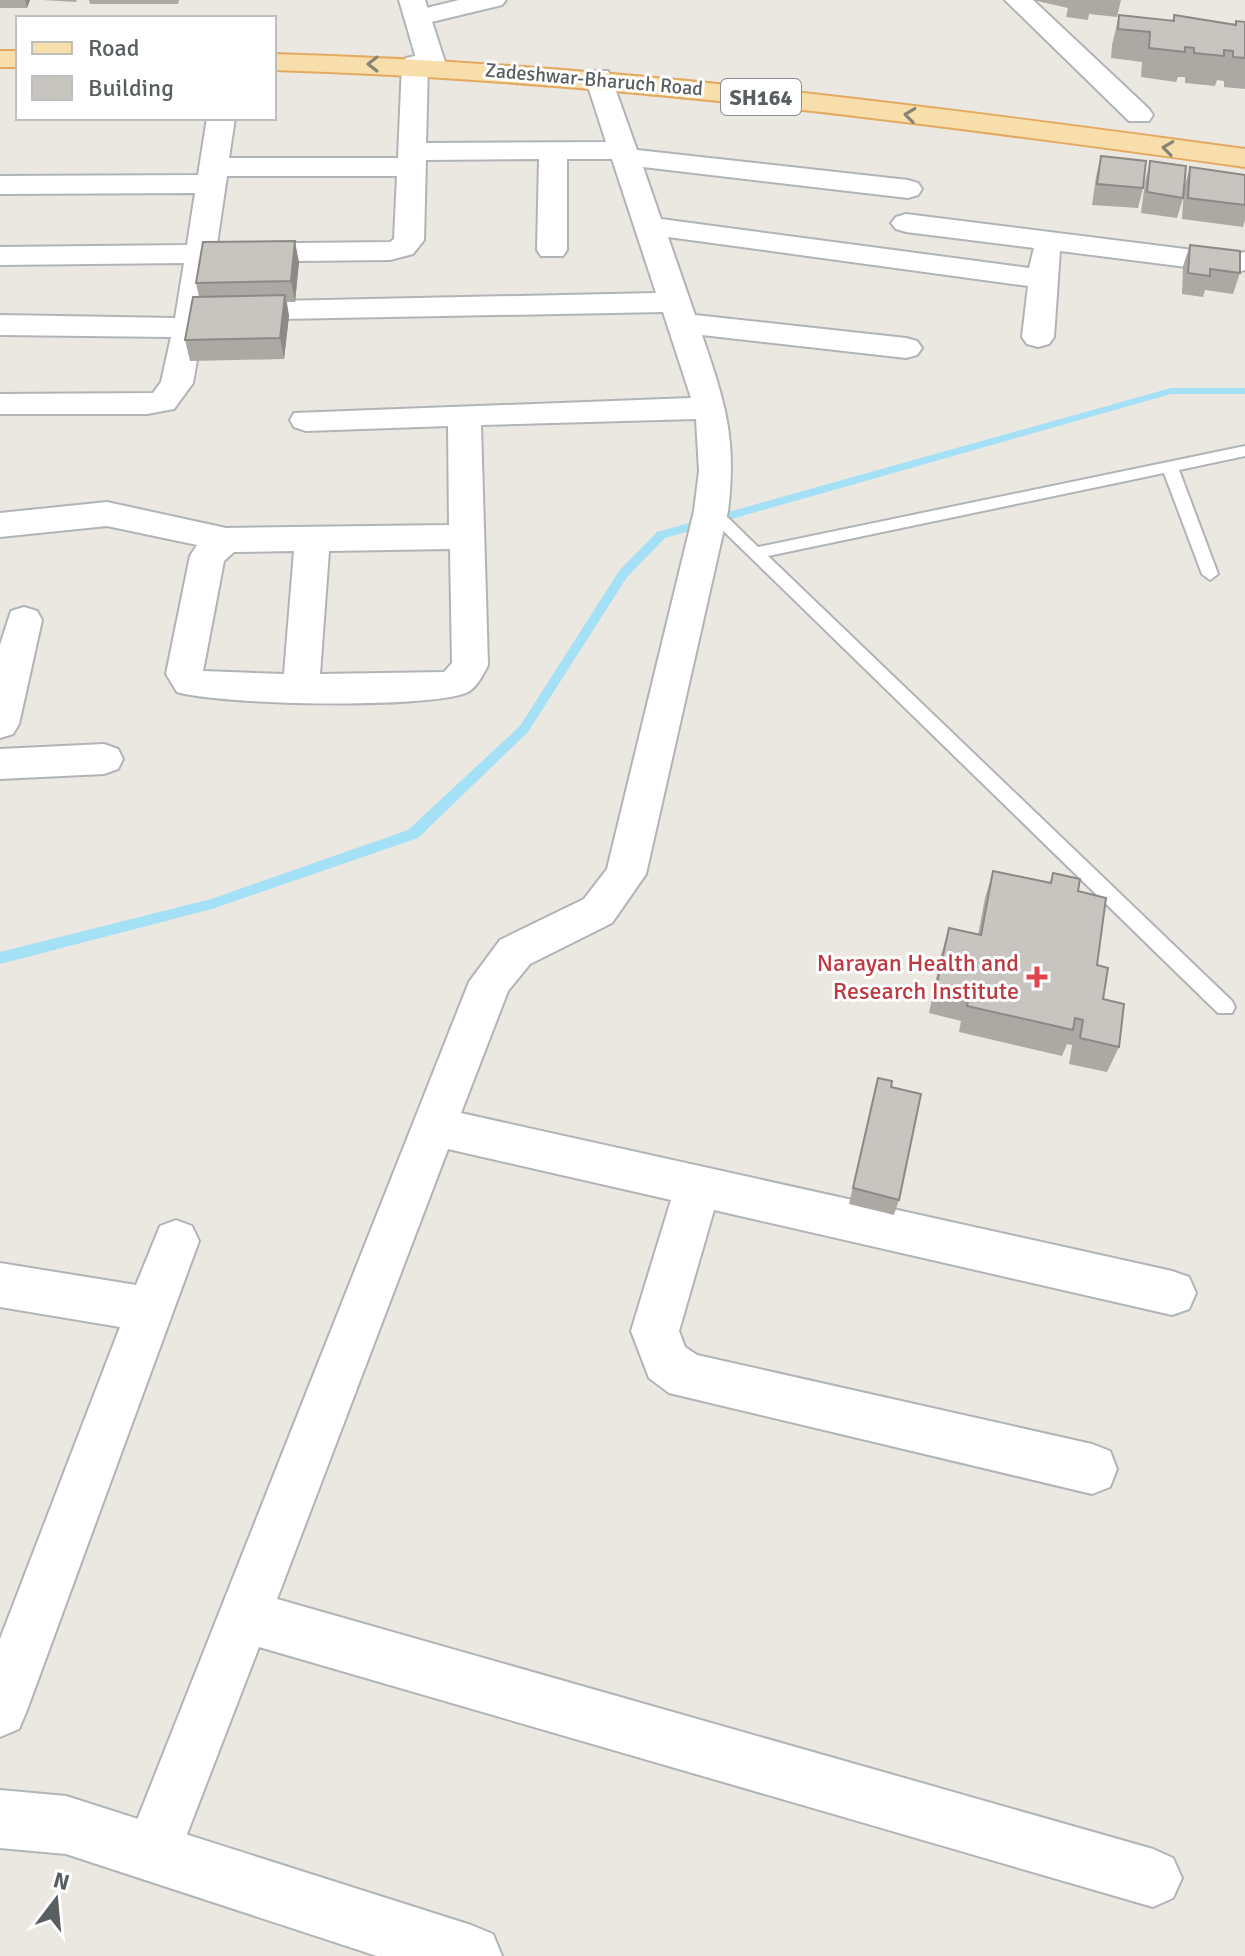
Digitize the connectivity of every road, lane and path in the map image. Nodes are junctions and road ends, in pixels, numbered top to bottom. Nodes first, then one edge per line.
1 (493, 0) edge
2 (1018, 0) edge
3 (421, 38) edge
4 (276, 40) edge
5 (276, 62) edge
6 (598, 77) junction
7 (1139, 115) junction
8 (1169, 118) dead end
9 (221, 120) edge
10 (553, 150) junction
11 (624, 154) junction
12 (1245, 158) edge
13 (411, 159) junction
14 (214, 175) junction
15 (0, 185) edge
16 (908, 189) dead end
17 (906, 223) dead end
18 (649, 226) junction
19 (1047, 243) junction
20 (552, 250) dead end
21 (365, 251) junction
22 (201, 252) junction
23 (0, 256) edge
24 (1245, 261) edge
25 (1044, 279) junction
26 (360, 308) junction
27 (679, 312) junction
28 (190, 320) junction
29 (0, 325) edge
30 (1038, 337) dead end
31 (906, 348) dead end
32 (0, 404) edge
33 (711, 408) junction
34 (464, 415) junction
35 (306, 420) dead end
36 (1245, 451) edge
37 (1170, 467) junction
38 (711, 511) junction
39 (0, 525) edge
40 (468, 537) junction
41 (312, 539) junction
42 (226, 540) junction
43 (756, 553) junction
44 (1210, 574) dead end
45 (24, 620) dead end
46 (301, 688) junction
47 (0, 724) edge
48 (104, 759) dead end
49 (0, 764) edge
50 (1225, 1007) dead end
51 (433, 1126) junction
52 (698, 1186) junction
53 (176, 1241) dead end
54 (0, 1285) edge
55 (1172, 1293) dead end
56 (150, 1310) junction
57 (1092, 1469) dead end
58 (243, 1616) junction
59 (0, 1710) edge
60 (0, 1819) edge
61 (152, 1853) junction
62 (1153, 1878) dead end
63 (471, 1956) edge

1 - 3 street
2 - 7 street
3 - 4 main road, Zadeshwar-Bharuch Road / SH164
3 -> 5 main road, Zadeshwar-Bharuch Road / SH164
3 - 6 main road, Zadeshwar-Bharuch Road / SH164
3 - 7 main road, Zadeshwar-Bharuch Road / SH164
3 - 13 street
6 - 11 street
12 -> 6 main road, Zadeshwar-Bharuch Road / SH164
7 - 8 main road, Zadeshwar-Bharuch Road / SH164
9 - 14 street
10 - 11 street
10 - 13 street
10 - 20 street
11 - 16 street
11 - 18 street
13 - 14 street
13 - 21 street
14 - 15 street
14 - 22 street
17 - 19 street
18 - 25 street
18 - 27 street
19 - 24 street
19 - 25 street
21 - 22 street
21 - 26 street
22 - 23 street
22 - 28 street
25 - 30 street
26 - 27 street
26 - 28 street
27 - 31 street
27 - 33 street
28 - 29 street
28 - 32 street
33 - 34 street
33 - 38 street
34 - 35 street
34 - 40 street
36 - 37 lane
37 - 43 lane
37 - 44 lane
38 - 43 lane
38 - 51 street
39 - 42 street
40 - 41 street
40 - 46 street
41 - 42 street
41 - 46 street
42 - 46 street
43 - 50 lane
45 - 47 street
48 - 49 street
51 - 52 street
51 - 58 street
52 - 55 street
52 - 57 street
53 - 56 street
54 - 56 street
56 - 59 street
58 - 61 street
58 - 62 street
60 - 61 street
61 - 63 street

